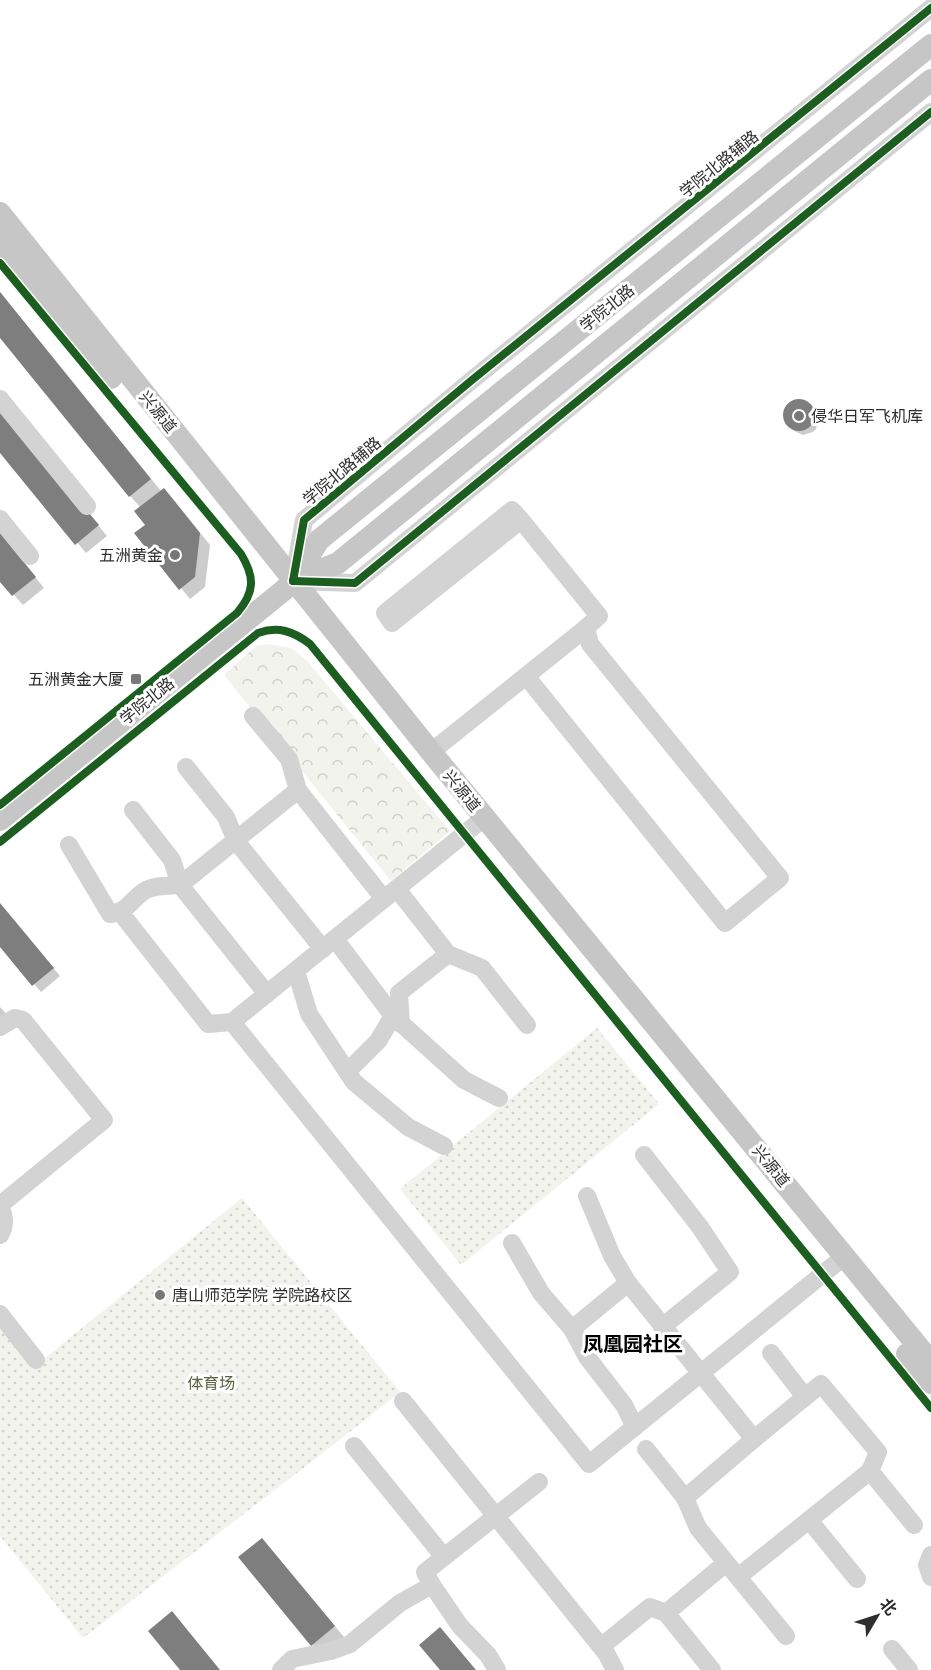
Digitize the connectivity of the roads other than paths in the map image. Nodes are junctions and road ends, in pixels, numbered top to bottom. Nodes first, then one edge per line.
1 (931, 8) edge
2 (931, 45) edge
3 (931, 80) edge
4 (931, 112) edge
5 (696, 200) junction
6 (0, 213) edge
7 (713, 223) junction
8 (0, 241) edge
9 (729, 244) junction
10 (746, 263) junction
11 (472, 380) junction
12 (0, 399) edge
13 (488, 404) junction
14 (505, 426) junction
15 (520, 447) junction
16 (87, 506) dead end
17 (0, 519) edge
18 (521, 520) junction
19 (30, 556) dead end
20 (288, 586) junction
21 (586, 628) junction
22 (526, 676) junction
23 (253, 716) dead end
24 (430, 752) junction
25 (186, 767) dead end
26 (298, 790) junction
27 (133, 810) dead end
28 (0, 820) edge
29 (479, 822) junction
30 (236, 841) junction
31 (69, 845) dead end
32 (180, 885) junction
33 (390, 894) junction
34 (120, 912) junction
35 (329, 944) junction
36 (448, 954) junction
37 (296, 971) junction
38 (267, 994) junction
39 (397, 1020) junction
40 (232, 1023) junction
41 (527, 1024) dead end
42 (0, 1027) edge
43 (347, 1072) junction
44 (499, 1098) dead end
45 (444, 1146) dead end
46 (644, 1155) dead end
47 (587, 1196) dead end
48 (1, 1209) edge
49 (0, 1235) edge
50 (512, 1243) dead end
51 (840, 1260) junction
52 (628, 1283) junction
53 (0, 1314) edge
54 (662, 1327) junction
55 (572, 1329) junction
56 (771, 1353) dead end
57 (36, 1360) dead end
58 (931, 1362) edge
59 (699, 1373) junction
60 (931, 1383) edge
61 (805, 1397) junction
62 (403, 1401) dead end
63 (635, 1427) junction
64 (754, 1439) junction
65 (354, 1446) dead end
66 (646, 1449) dead end
67 (870, 1471) junction
68 (539, 1482) dead end
69 (685, 1497) junction
70 (496, 1516) junction
71 (809, 1520) junction
72 (914, 1525) dead end
73 (931, 1555) edge
74 (444, 1557) junction
75 (726, 1563) junction
76 (738, 1577) junction
77 (931, 1577) edge
78 (857, 1579) dead end
79 (432, 1585) junction
80 (666, 1613) junction
81 (786, 1636) dead end
82 (608, 1641) dead end
83 (892, 1649) dead end
84 (281, 1670) edge
85 (497, 1670) edge
86 (615, 1670) edge
87 (712, 1670) edge
88 (909, 1670) edge

1 - 5 street, 学院北路辅路
2 - 7 main road, 学院北路
3 - 9 main road, 学院北路
4 - 10 street
5 - 7 street
5 - 11 street, 学院北路辅路
6 - 20 main road, 兴源道
7 - 9 main road
7 - 13 main road, 学院北路
8 - 20 main road, 兴源道
9 - 10 street
9 - 14 main road, 学院北路
10 - 15 street
11 - 13 street
11 - 20 street, 学院北路辅路
12 - 16 street
13 - 20 main road, 学院北路
14 - 15 street
14 - 20 main road, 学院北路
15 - 20 street
17 - 19 street
18 - 18 street
18 - 21 street
20 - 24 main road, 兴源道
20 - 28 main road, 学院北路
20 - 29 main road, 兴源道
21 - 22 street
21 - 22 street
22 - 24 street
23 - 26 street
24 - 29 main road, 兴源道
25 - 30 street
26 - 30 street
26 - 33 street
27 - 32 street
29 - 33 street
29 - 51 main road, 兴源道
30 - 32 street
30 - 35 street
31 - 34 street
32 - 34 street
32 - 38 street
33 - 35 street
33 - 36 street
34 - 40 street
35 - 37 street
35 - 39 street
36 - 39 street
36 - 41 street
37 - 38 street
37 - 43 street
38 - 40 street
39 - 43 street
39 - 44 street
40 - 63 street
42 - 48 street
43 - 45 street
46 - 54 street
47 - 52 street
48 - 49 street
50 - 55 street
51 - 58 main road, 兴源道
51 - 59 street
51 - 60 main road, 兴源道
52 - 54 street
52 - 55 street
53 - 57 street
54 - 59 street
55 - 63 street
56 - 61 street
59 - 63 street
59 - 64 street
61 - 64 street
61 - 67 street
62 - 70 street
64 - 69 street
65 - 74 street
66 - 69 street
67 - 71 street
67 - 72 street
68 - 70 street
69 - 75 street
70 - 74 street
70 - 86 street
71 - 76 street
71 - 78 street
73 - 77 street
74 - 79 street
75 - 76 street
75 - 80 street
76 - 81 street
79 - 84 street
79 - 85 street
80 - 82 street
80 - 87 street
83 - 88 street

